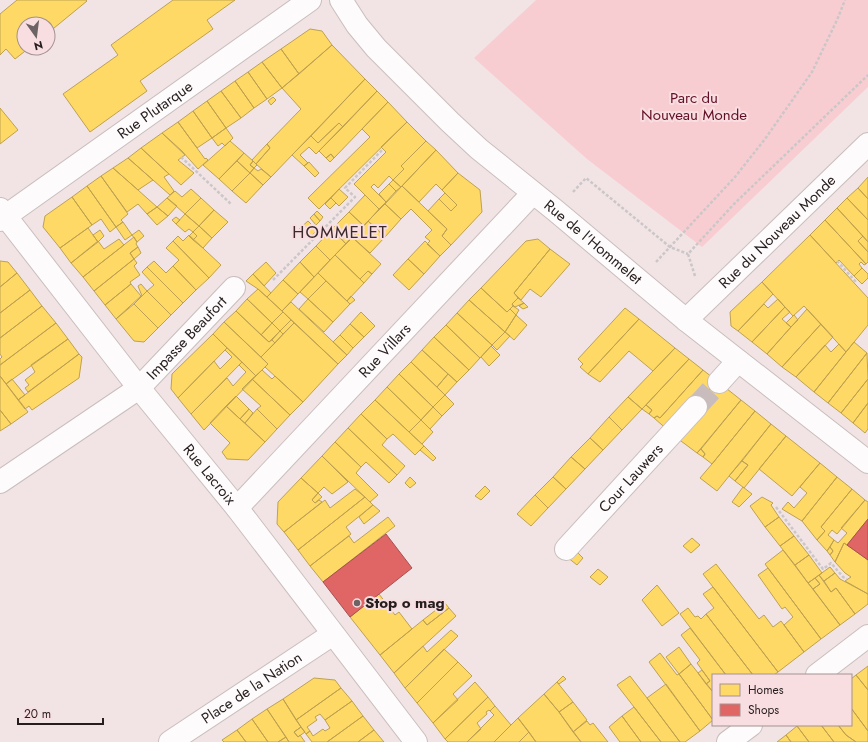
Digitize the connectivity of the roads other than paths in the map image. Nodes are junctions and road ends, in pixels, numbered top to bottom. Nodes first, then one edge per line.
1 (310, 0) edge
2 (341, 0) edge
3 (868, 144) edge
4 (533, 193) junction
5 (2, 215) edge
6 (234, 288) dead end
7 (686, 320) junction
8 (738, 361) junction
9 (719, 382) tunnel mouth
10 (139, 388) junction
11 (696, 407) tunnel mouth
12 (868, 462) edge
13 (0, 482) edge
14 (237, 508) junction
15 (566, 549) dead end
16 (333, 634) junction
17 (868, 636) edge
18 (817, 674) edge
19 (750, 726) edge
20 (170, 742) edge
21 (416, 742) edge
22 (728, 742) edge

1 - 5 street, Rue Plutarque
2 - 4 street, Rue de l'Hommelet
3 - 7 street, Rue du Nouveau Monde
4 - 7 street, Rue de l'Hommelet
4 - 14 street, Rue Villars
5 - 10 street, Rue Lacroix
6 - 10 street, Impasse Beaufort
7 - 8 street, Rue de l'Hommelet
8 - 9 street
8 - 12 street, Rue de l'Hommelet
10 - 13 street
10 - 14 street, Rue Lacroix
11 - 15 street, Cour Lauwers
14 - 16 street, Rue Lacroix
16 - 20 street, Place de la Nation
16 - 21 street, Rue Lacroix
17 - 18 street
19 - 22 street

